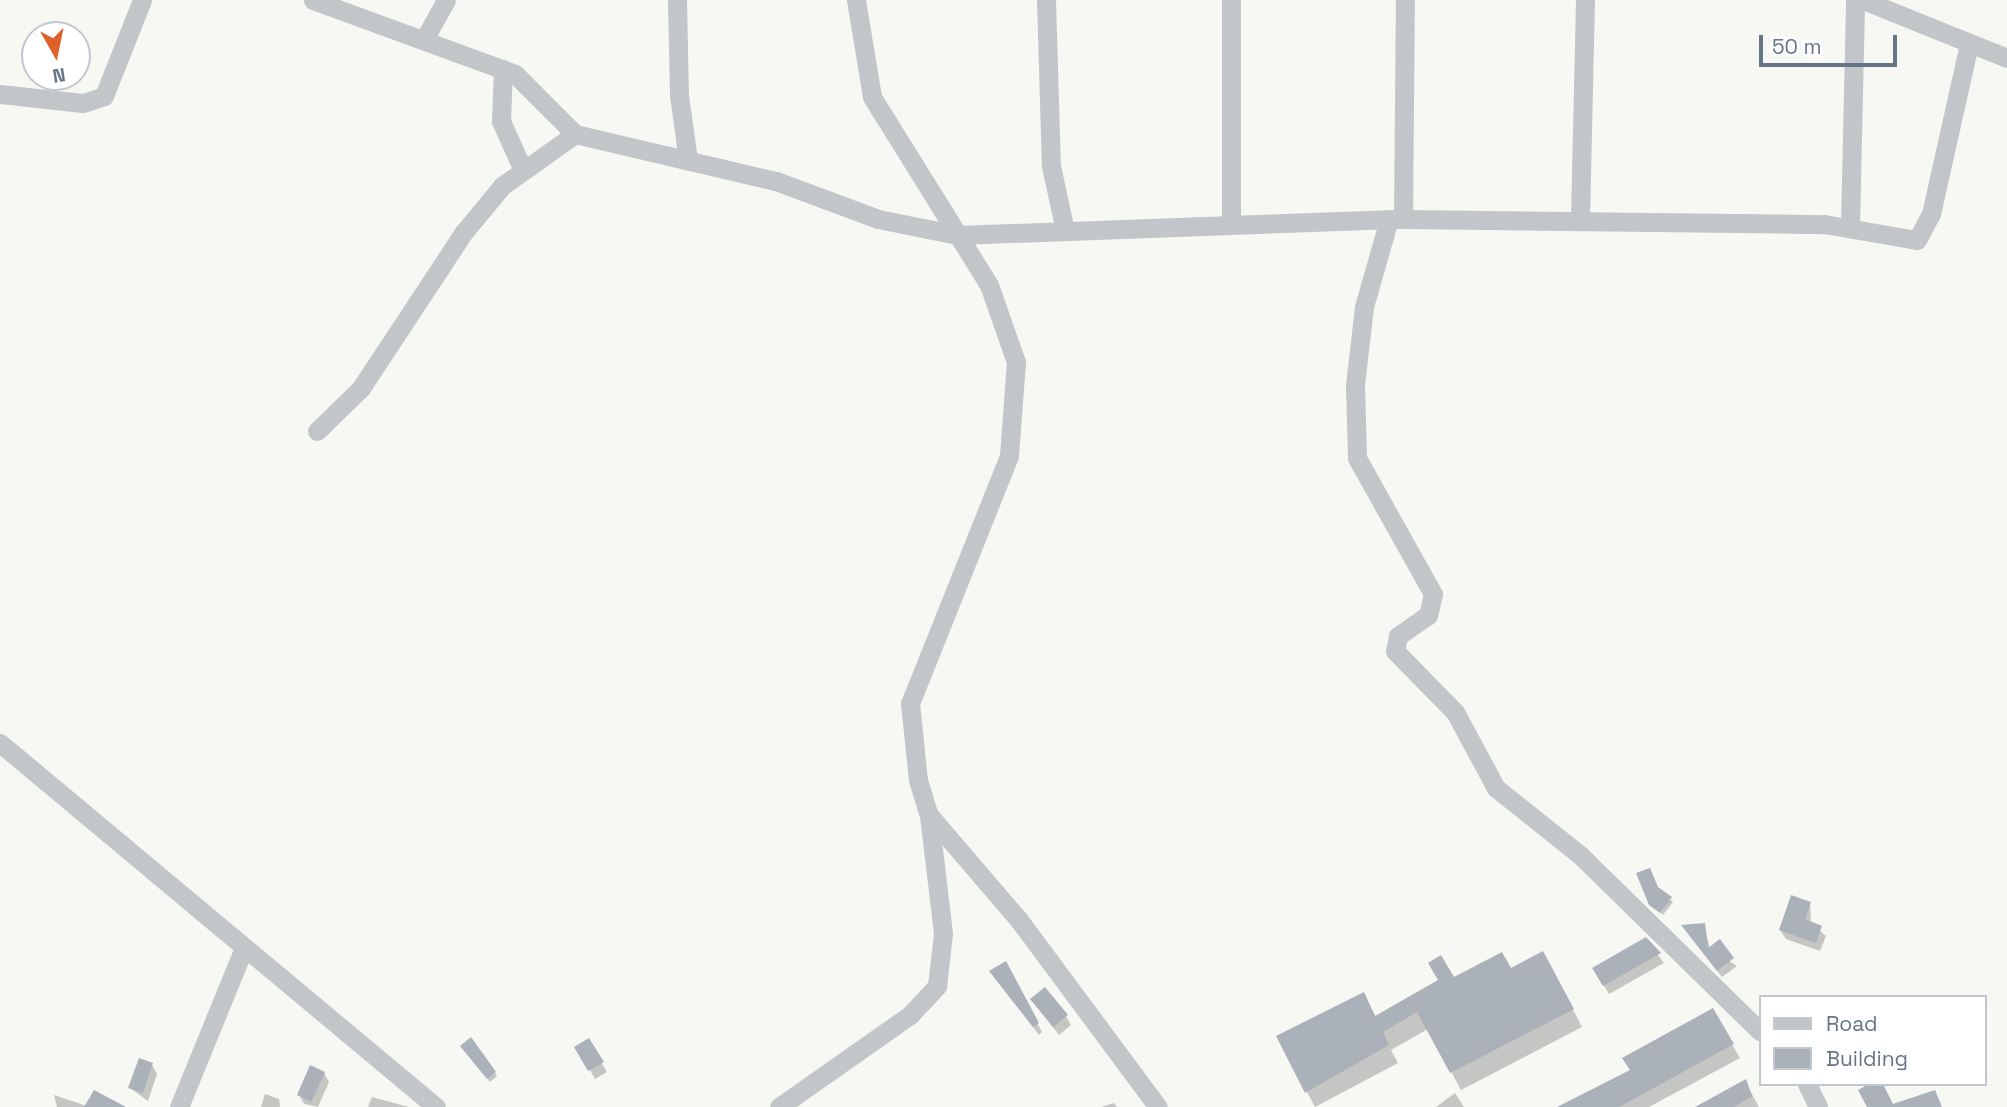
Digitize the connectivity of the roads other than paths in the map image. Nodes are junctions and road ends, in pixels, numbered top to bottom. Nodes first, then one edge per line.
1 (142, 0) edge
2 (313, 0) edge
3 (446, 0) edge
4 (677, 0) edge
5 (856, 0) edge
6 (1046, 0) edge
7 (1231, 0) edge
8 (1405, 0) edge
9 (1585, 0) edge
10 (1855, 0) edge
11 (1863, 0) edge
12 (425, 38) junction
13 (1969, 44) junction
14 (2007, 58) edge
15 (503, 69) junction
16 (0, 94) edge
17 (575, 134) junction
18 (688, 160) junction
19 (522, 168) junction
20 (1396, 219) junction
21 (1580, 220) junction
22 (1231, 224) junction
23 (1850, 225) junction
24 (1065, 231) junction
25 (958, 235) junction
26 (317, 431) dead end
27 (0, 743) edge
28 (929, 815) junction
29 (244, 948) junction
30 (1758, 1029) edge
31 (1808, 1086) edge
32 (179, 1107) edge
33 (436, 1107) edge
34 (779, 1107) edge
35 (1158, 1107) edge
36 (1818, 1107) edge

1 - 16 street
2 - 12 street
3 - 12 street
4 - 18 street
5 - 25 street
6 - 24 street
7 - 22 street
8 - 20 street
9 - 21 street
10 - 23 street
11 - 13 street
12 - 15 street
13 - 14 street
13 - 23 street
15 - 17 street
15 - 19 street
17 - 18 street
17 - 19 street
18 - 25 street
19 - 26 street
20 - 21 street
20 - 22 street
20 - 30 street
21 - 23 street
22 - 24 street
24 - 25 street
25 - 28 street
27 - 29 street
28 - 34 street
28 - 35 street
29 - 32 street
29 - 33 street
31 - 36 street

